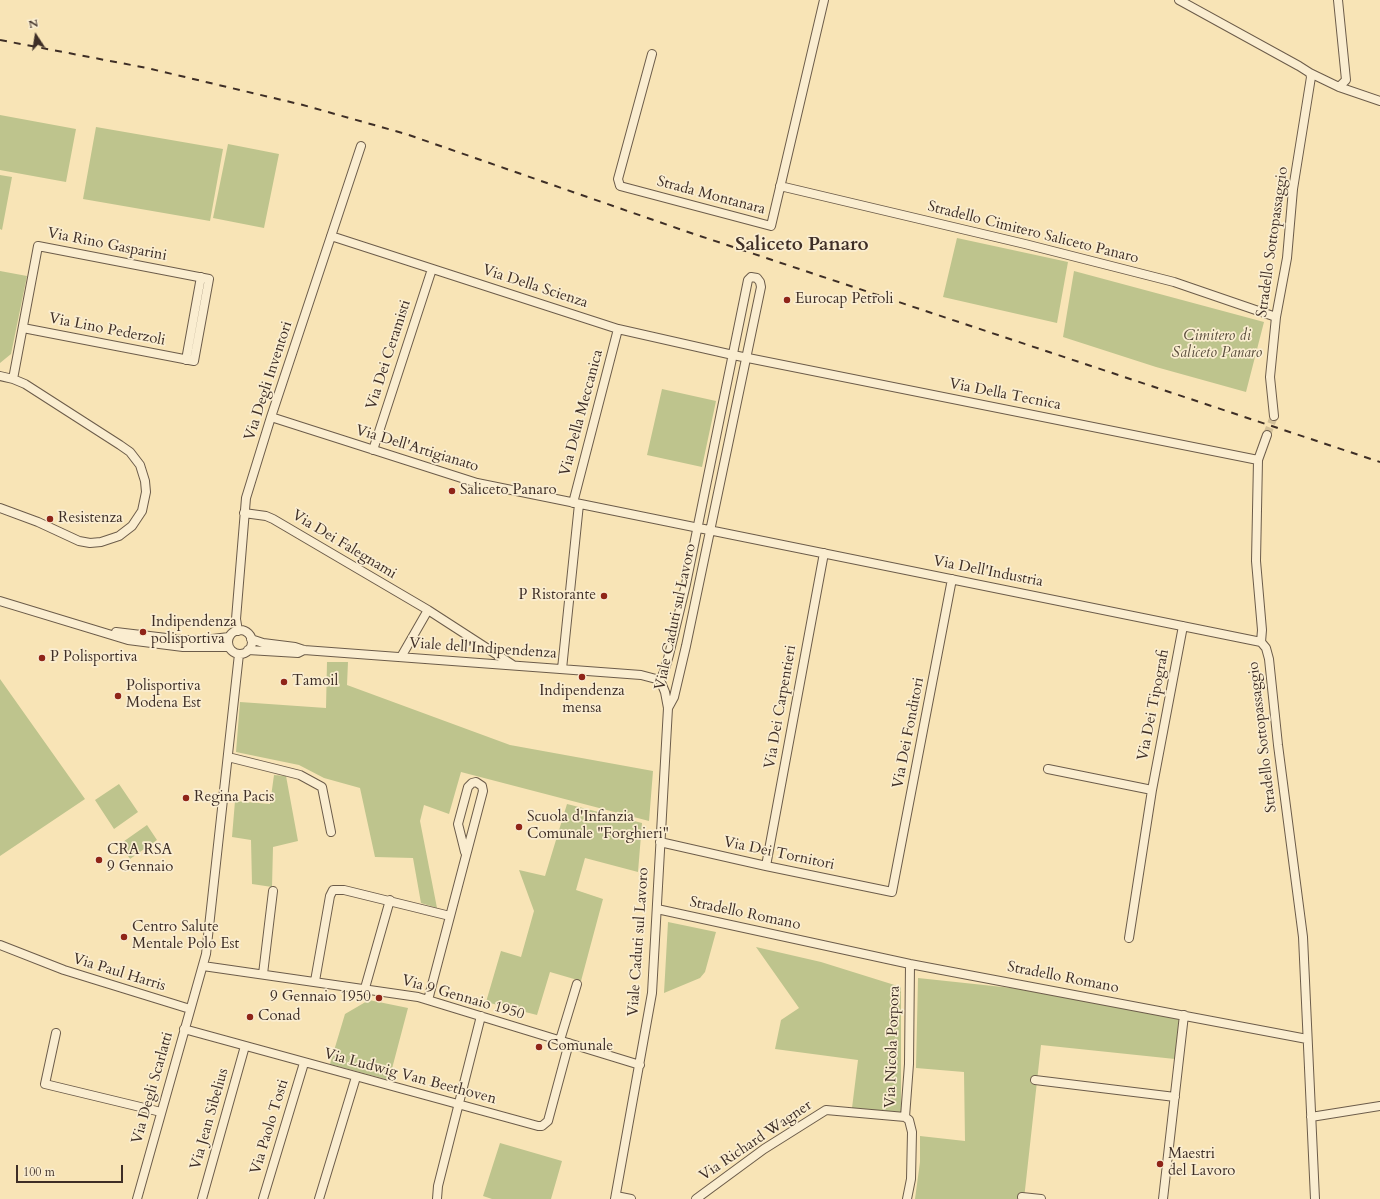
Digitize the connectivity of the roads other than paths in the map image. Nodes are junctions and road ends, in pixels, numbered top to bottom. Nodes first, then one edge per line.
1 (824, 0) edge
2 (1179, 0) edge
3 (1338, 0) edge
4 (652, 54) dead end
5 (1310, 73) junction
6 (1339, 87) junction
7 (1380, 101) edge
8 (361, 146) dead end
9 (780, 186) junction
10 (331, 236) junction
11 (432, 269) junction
12 (205, 278) joint
13 (1276, 317) junction
14 (23, 328) junction
15 (618, 329) junction
16 (733, 355) junction
17 (746, 358) junction
18 (0, 376) edge
19 (13, 378) junction
20 (1274, 416) tunnel mouth
21 (271, 417) junction
22 (1267, 435) tunnel mouth
23 (373, 450) junction
24 (1258, 460) junction
25 (576, 504) junction
26 (0, 508) edge
27 (244, 513) junction
28 (698, 528) junction
29 (710, 531) junction
30 (824, 553) junction
31 (952, 579) junction
32 (0, 601) edge
33 (428, 610) junction
34 (1183, 626) junction
35 (90, 629) junction
36 (238, 631) junction
37 (229, 637) junction
38 (251, 638) junction
39 (1261, 642) junction
40 (229, 647) junction
41 (248, 650) junction
42 (304, 650) junction
43 (239, 654) junction
44 (401, 657) junction
45 (515, 666) junction
46 (562, 669) junction
47 (660, 680) junction
48 (668, 708) junction
49 (228, 757) junction
50 (1048, 769) dead end
51 (1152, 790) junction
52 (331, 832) dead end
53 (660, 842) junction
54 (465, 852) junction
55 (766, 866) junction
56 (273, 891) dead end
57 (892, 892) joint
58 (390, 900) junction
59 (657, 909) junction
60 (450, 916) junction
61 (1129, 938) dead end
62 (0, 945) edge
63 (910, 964) junction
64 (203, 966) junction
65 (263, 974) junction
66 (315, 982) junction
67 (577, 984) dead end
68 (365, 988) junction
69 (428, 1000) junction
70 (190, 1008) junction
71 (1184, 1015) junction
72 (481, 1016) junction
73 (184, 1029) junction
74 (56, 1033) dead end
75 (1307, 1039) junction
76 (560, 1040) junction
77 (569, 1044) junction
78 (245, 1046) junction
79 (304, 1063) junction
80 (640, 1065) junction
81 (356, 1077) junction
82 (1035, 1080) dead end
83 (1175, 1097) junction
84 (458, 1104) junction
85 (1380, 1106) edge
86 (161, 1112) junction
87 (905, 1117) junction
88 (1311, 1117) junction
89 (615, 1197) edge
90 (1022, 1197) dead end
91 (137, 1199) edge
92 (202, 1199) edge
93 (263, 1199) edge
94 (319, 1199) edge
95 (437, 1199) edge
96 (631, 1199) edge
97 (696, 1199) edge
98 (907, 1199) edge
99 (1041, 1199) edge
100 (1163, 1199) edge
101 (1315, 1199) edge

1 - 9 street, Strada Montanara
2 - 5 street
3 - 6 street
4 - 9 street, Strada Montanara
5 - 6 street
5 - 13 street, Stradello Sottopassaggio
6 - 7 street
8 - 10 street, Via Degli Inventori
9 - 13 street, Stradello Cimitero Saliceto Panaro
10 - 11 street, Via Della Scienza
10 - 21 street, Via Degli Inventori
11 - 15 street, Via Della Scienza
11 - 23 street, Via Dei Ceramisti
12 - 14 street, Via Rino Gasparini
12 - 14 street, Via Lino Pederzoli
13 - 20 street, Stradello Sottopassaggio
14 - 19 street, Via Rino Gasparini
15 - 16 street, Via Della Scienza
15 - 25 street, Via Della Meccanica
16 - 17 street
16 - 17 street, Viale Caduti sul Lavoro
16 - 28 street, Viale Caduti sul Lavoro
17 - 24 street, Via Della Tecnica
17 - 29 street, Viale Caduti sul Lavoro
18 - 19 street
19 - 26 street
21 - 23 street, Via Dell'Artigianato
21 - 27 street, Via Degli Inventori
22 - 24 street, Stradello Sottopassaggio
23 - 25 street, Via Dell'Artigianato
24 - 39 street, Stradello Sottopassaggio
25 - 28 street, Via Dell'Artigianato
25 - 46 street, Via Della Meccanica
27 - 33 street, Via Dei Falegnami
27 - 36 street, Via Degli Inventori
28 - 29 street, Viale Caduti sul Lavoro
28 - 47 street, Viale Caduti sul Lavoro
29 - 30 street, Via Dell'Industria
29 - 48 street, Viale Caduti sul Lavoro
30 - 31 street, Via Dell'Industria
30 - 55 street, Via Dei Carpentieri
31 - 34 street, Via Dell'Industria
31 - 57 street, Via Dei Fonditori
32 - 35 street
33 - 44 street
33 - 45 street, Via Dei Falegnami
34 - 39 street, Via Dell'Industria
34 - 51 street, Via Dei Tipografi
35 - 37 street
35 - 40 street
36 - 37 street
36 - 38 street
37 - 40 street
38 - 41 street
38 - 42 street, Viale dell'Indipendenza
39 - 75 street, Stradello Sottopassaggio
40 - 43 street
41 - 42 street, Viale dell'Indipendenza
41 - 43 street
42 - 44 street, Viale dell'Indipendenza
43 - 49 street
44 - 45 street, Viale dell'Indipendenza
45 - 46 street, Viale dell'Indipendenza
46 - 47 street, Viale dell'Indipendenza
47 - 48 street, Viale Caduti sul Lavoro
48 - 53 street, Viale Caduti sul Lavoro
49 - 52 street
49 - 64 street
50 - 51 street
51 - 61 street, Via Dei Tipografi
53 - 55 street, Via Dei Tornitori
53 - 59 street, Viale Caduti sul Lavoro
54 - 54 street
54 - 60 street
55 - 57 street, Via Dei Tornitori
56 - 65 street
58 - 60 street
58 - 66 street
58 - 68 street
59 - 63 street, Stradello Romano
59 - 80 street, Viale Caduti sul Lavoro
60 - 69 street
62 - 70 street, Via Paul Harris
63 - 71 street, Stradello Romano
63 - 87 street, Via Nicola Porpora
64 - 65 street, Via 9 Gennaio 1950
64 - 70 street
65 - 66 street, Via 9 Gennaio 1950
66 - 68 street, Via 9 Gennaio 1950
67 - 76 street
68 - 69 street, Via 9 Gennaio 1950
69 - 72 street, Via 9 Gennaio 1950
70 - 73 street, Via Degli Scarlatti
71 - 75 street, Stradello Romano
71 - 83 street
72 - 76 street, Via 9 Gennaio 1950
72 - 84 street
73 - 78 street, Via Ludwig Van Beethoven
73 - 86 street, Via Degli Scarlatti
74 - 86 street
75 - 88 street
76 - 77 street, Via 9 Gennaio 1950
77 - 80 street, Via 9 Gennaio 1950
77 - 84 street, Via Ludwig Van Beethoven
78 - 79 street, Via Ludwig Van Beethoven
78 - 92 street, Via Jean Sibelius
79 - 81 street, Via Ludwig Van Beethoven
79 - 93 street, Via Paolo Tosti
80 - 89 street, Viale Caduti sul Lavoro
81 - 84 street, Via Ludwig Van Beethoven
81 - 94 street
82 - 83 street
83 - 100 street
84 - 95 street
85 - 88 street
86 - 91 street, Via Degli Scarlatti
87 - 97 street, Via Richard Wagner
87 - 98 street, Via Nicola Porpora
88 - 101 street
89 - 96 street
90 - 99 street

